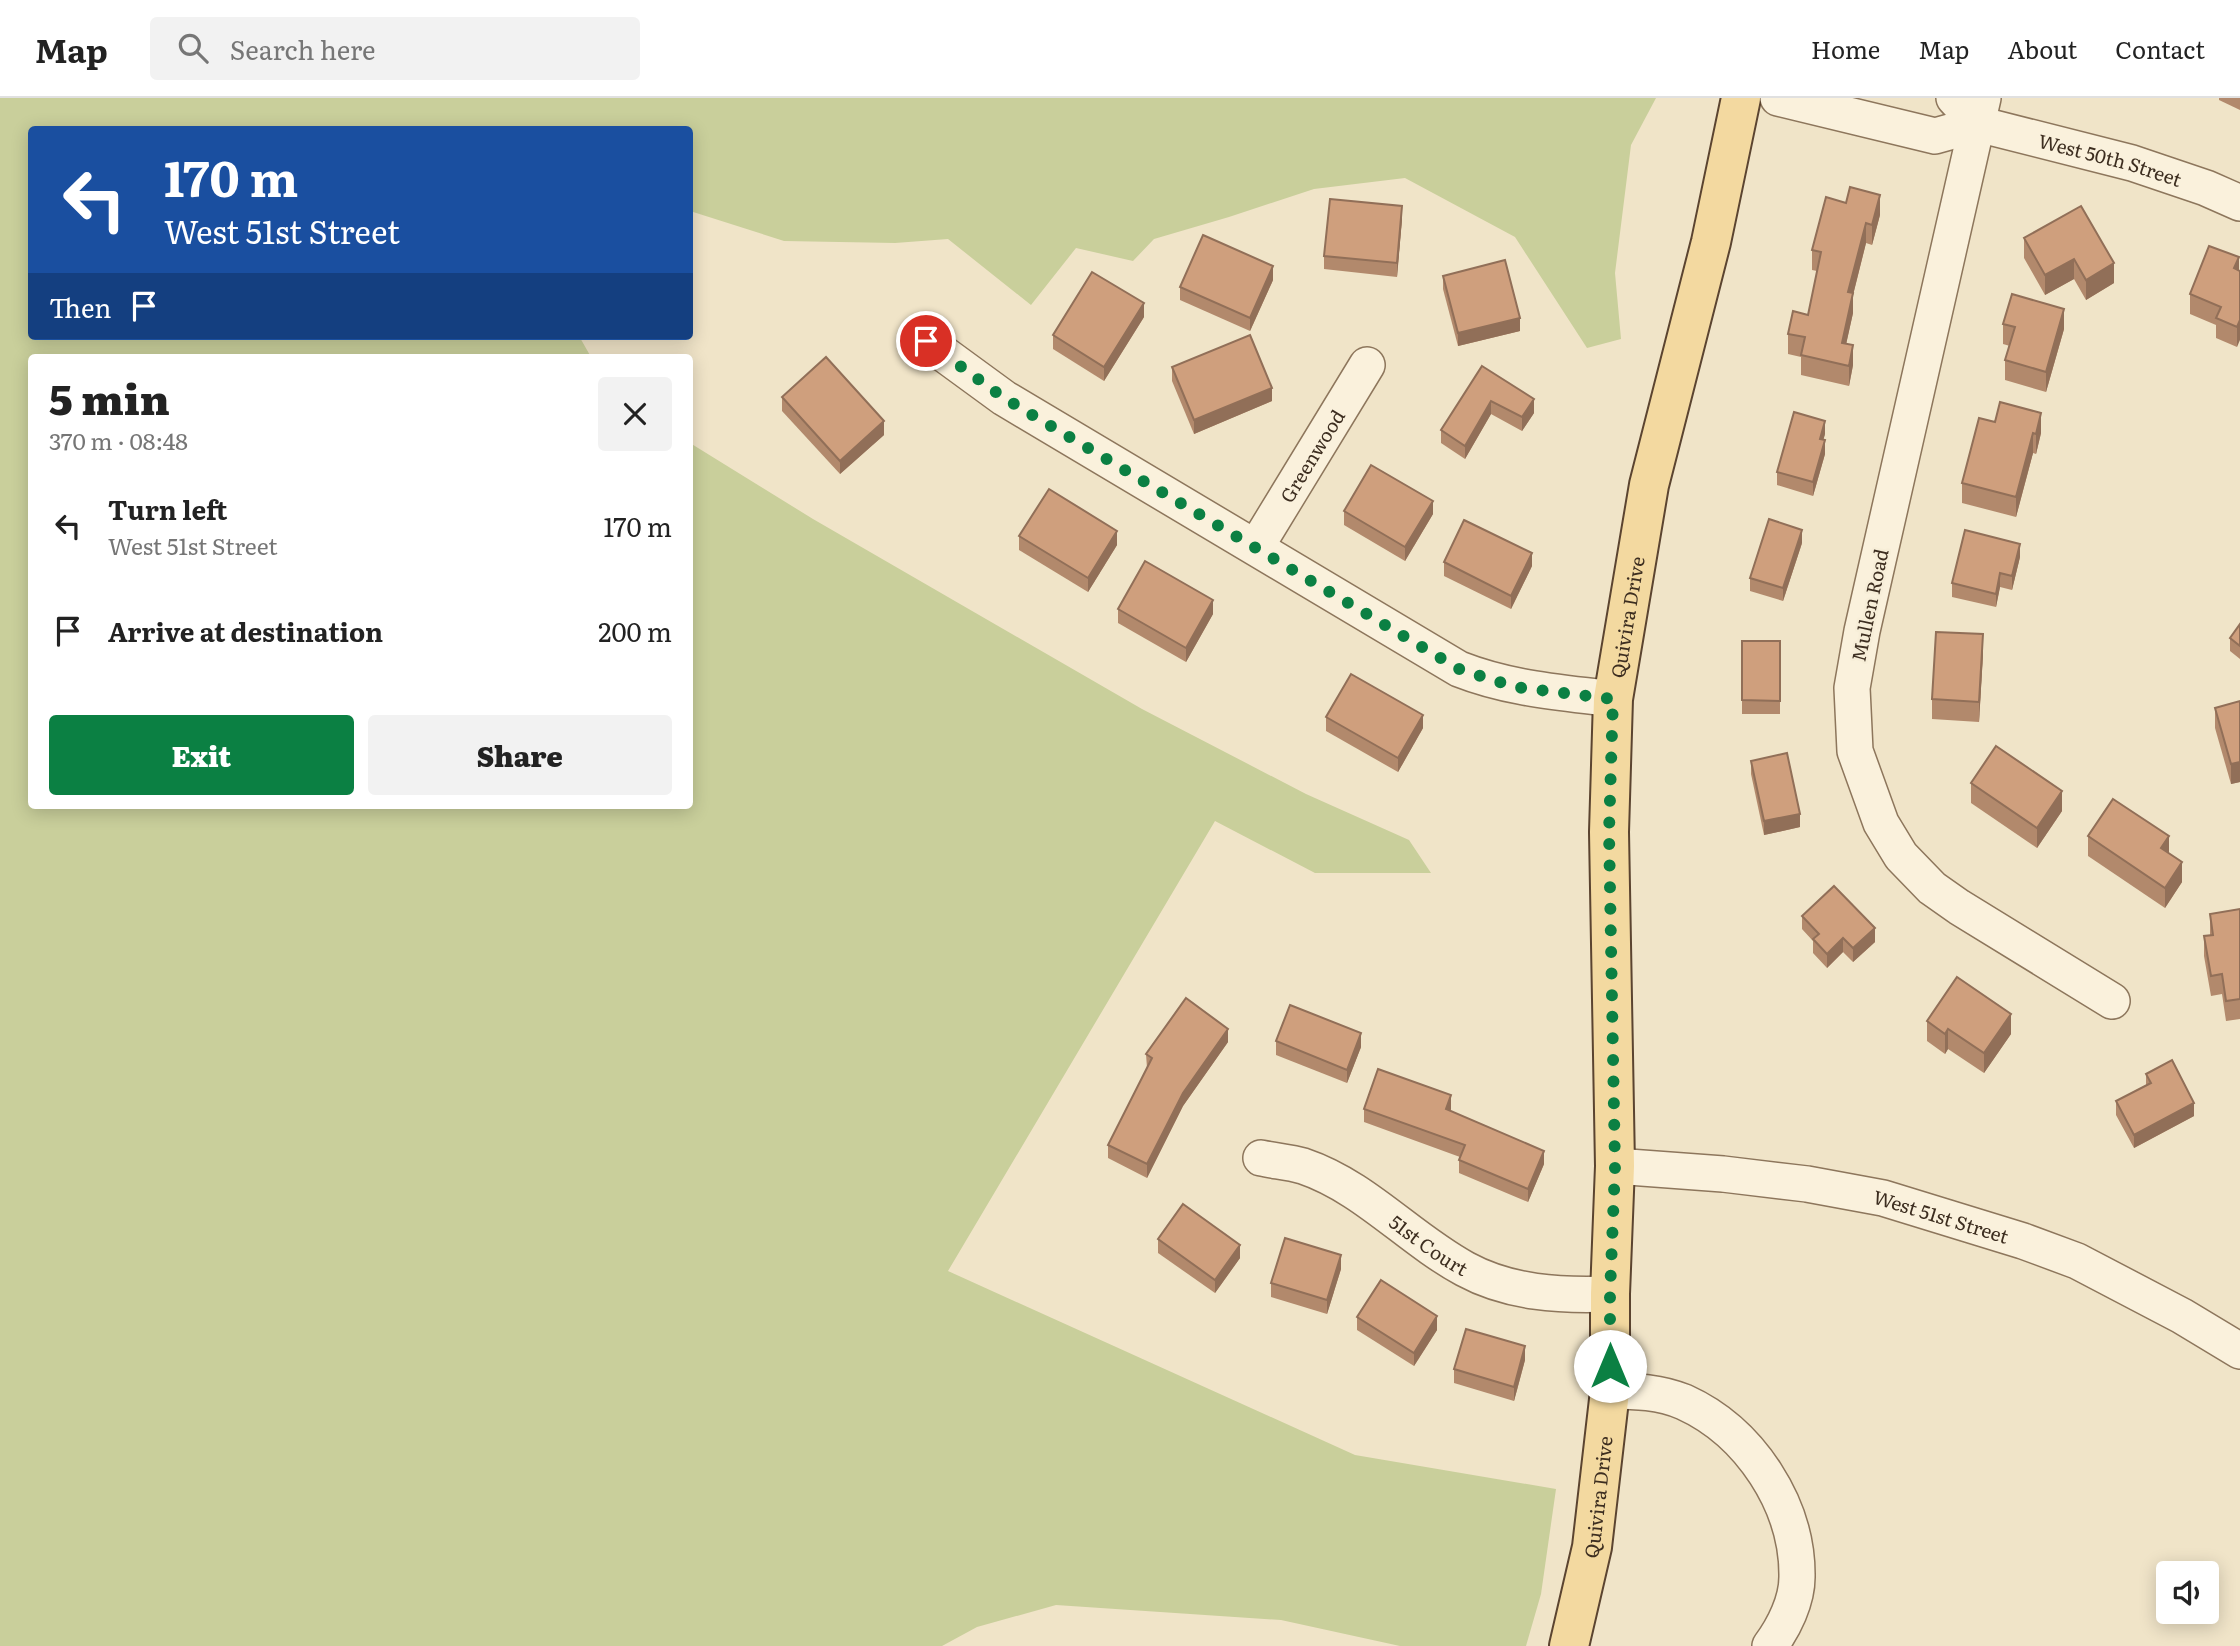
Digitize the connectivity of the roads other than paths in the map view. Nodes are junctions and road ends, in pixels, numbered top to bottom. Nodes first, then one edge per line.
1 (1741, 98) edge
2 (1778, 98) edge
3 (1954, 98) edge
4 (1981, 111) edge
5 (2240, 203) edge
6 (926, 341) dead end
7 (1367, 365) dead end
8 (1256, 547) junction
9 (1613, 699) junction
10 (2112, 1002) dead end
11 (1261, 1158) dead end
12 (1615, 1167) junction
13 (1610, 1294) junction
14 (2240, 1351) edge
15 (1610, 1391) junction
16 (1569, 1646) edge
17 (1770, 1646) edge

1 - 9 main road, Quivira Drive
2 - 4 street, West 50th Street
3 - 4 street
4 - 5 street, West 50th Street
4 - 10 street, Mullen Road
6 - 8 street
7 - 8 street, Greenwood
8 - 9 street
9 - 12 main road, Quivira Drive
11 - 13 street, 51st Court
12 - 13 main road, Quivira Drive
12 - 14 street, West 51st Street
13 - 15 main road, Quivira Drive
15 - 16 main road, Quivira Drive
15 - 17 street

